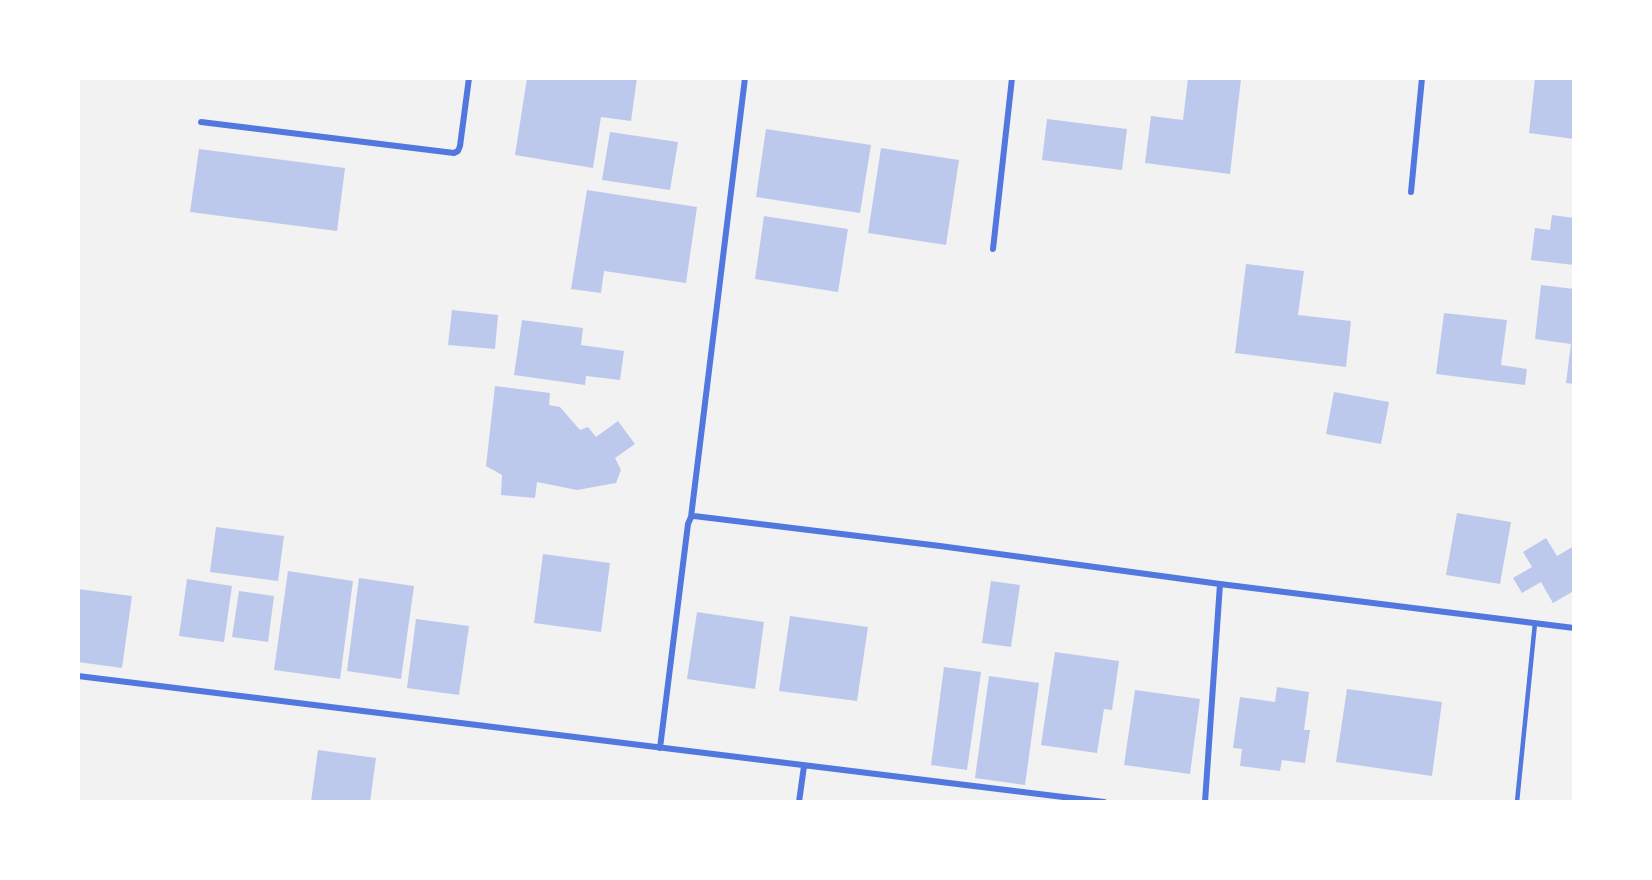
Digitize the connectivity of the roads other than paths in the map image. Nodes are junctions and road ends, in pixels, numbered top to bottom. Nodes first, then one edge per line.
1 (469, 78) edge
2 (745, 78) edge
3 (1012, 78) edge
4 (1422, 78) edge
5 (201, 122) dead end
6 (1411, 192) dead end
7 (993, 249) dead end
8 (691, 517) junction
9 (1220, 585) junction
10 (1535, 623) junction
11 (1574, 628) edge
12 (78, 676) edge
13 (660, 748) junction
14 (804, 766) junction
15 (799, 802) edge
16 (1104, 802) edge
17 (1204, 802) edge
18 (1517, 802) edge

1 - 5 street
2 - 8 street
3 - 7 street
4 - 6 street
8 - 9 street
8 - 13 street
9 - 10 street
9 - 17 street
10 - 11 street
10 - 18 lane
12 - 13 street
13 - 14 street
14 - 15 street
14 - 16 street

